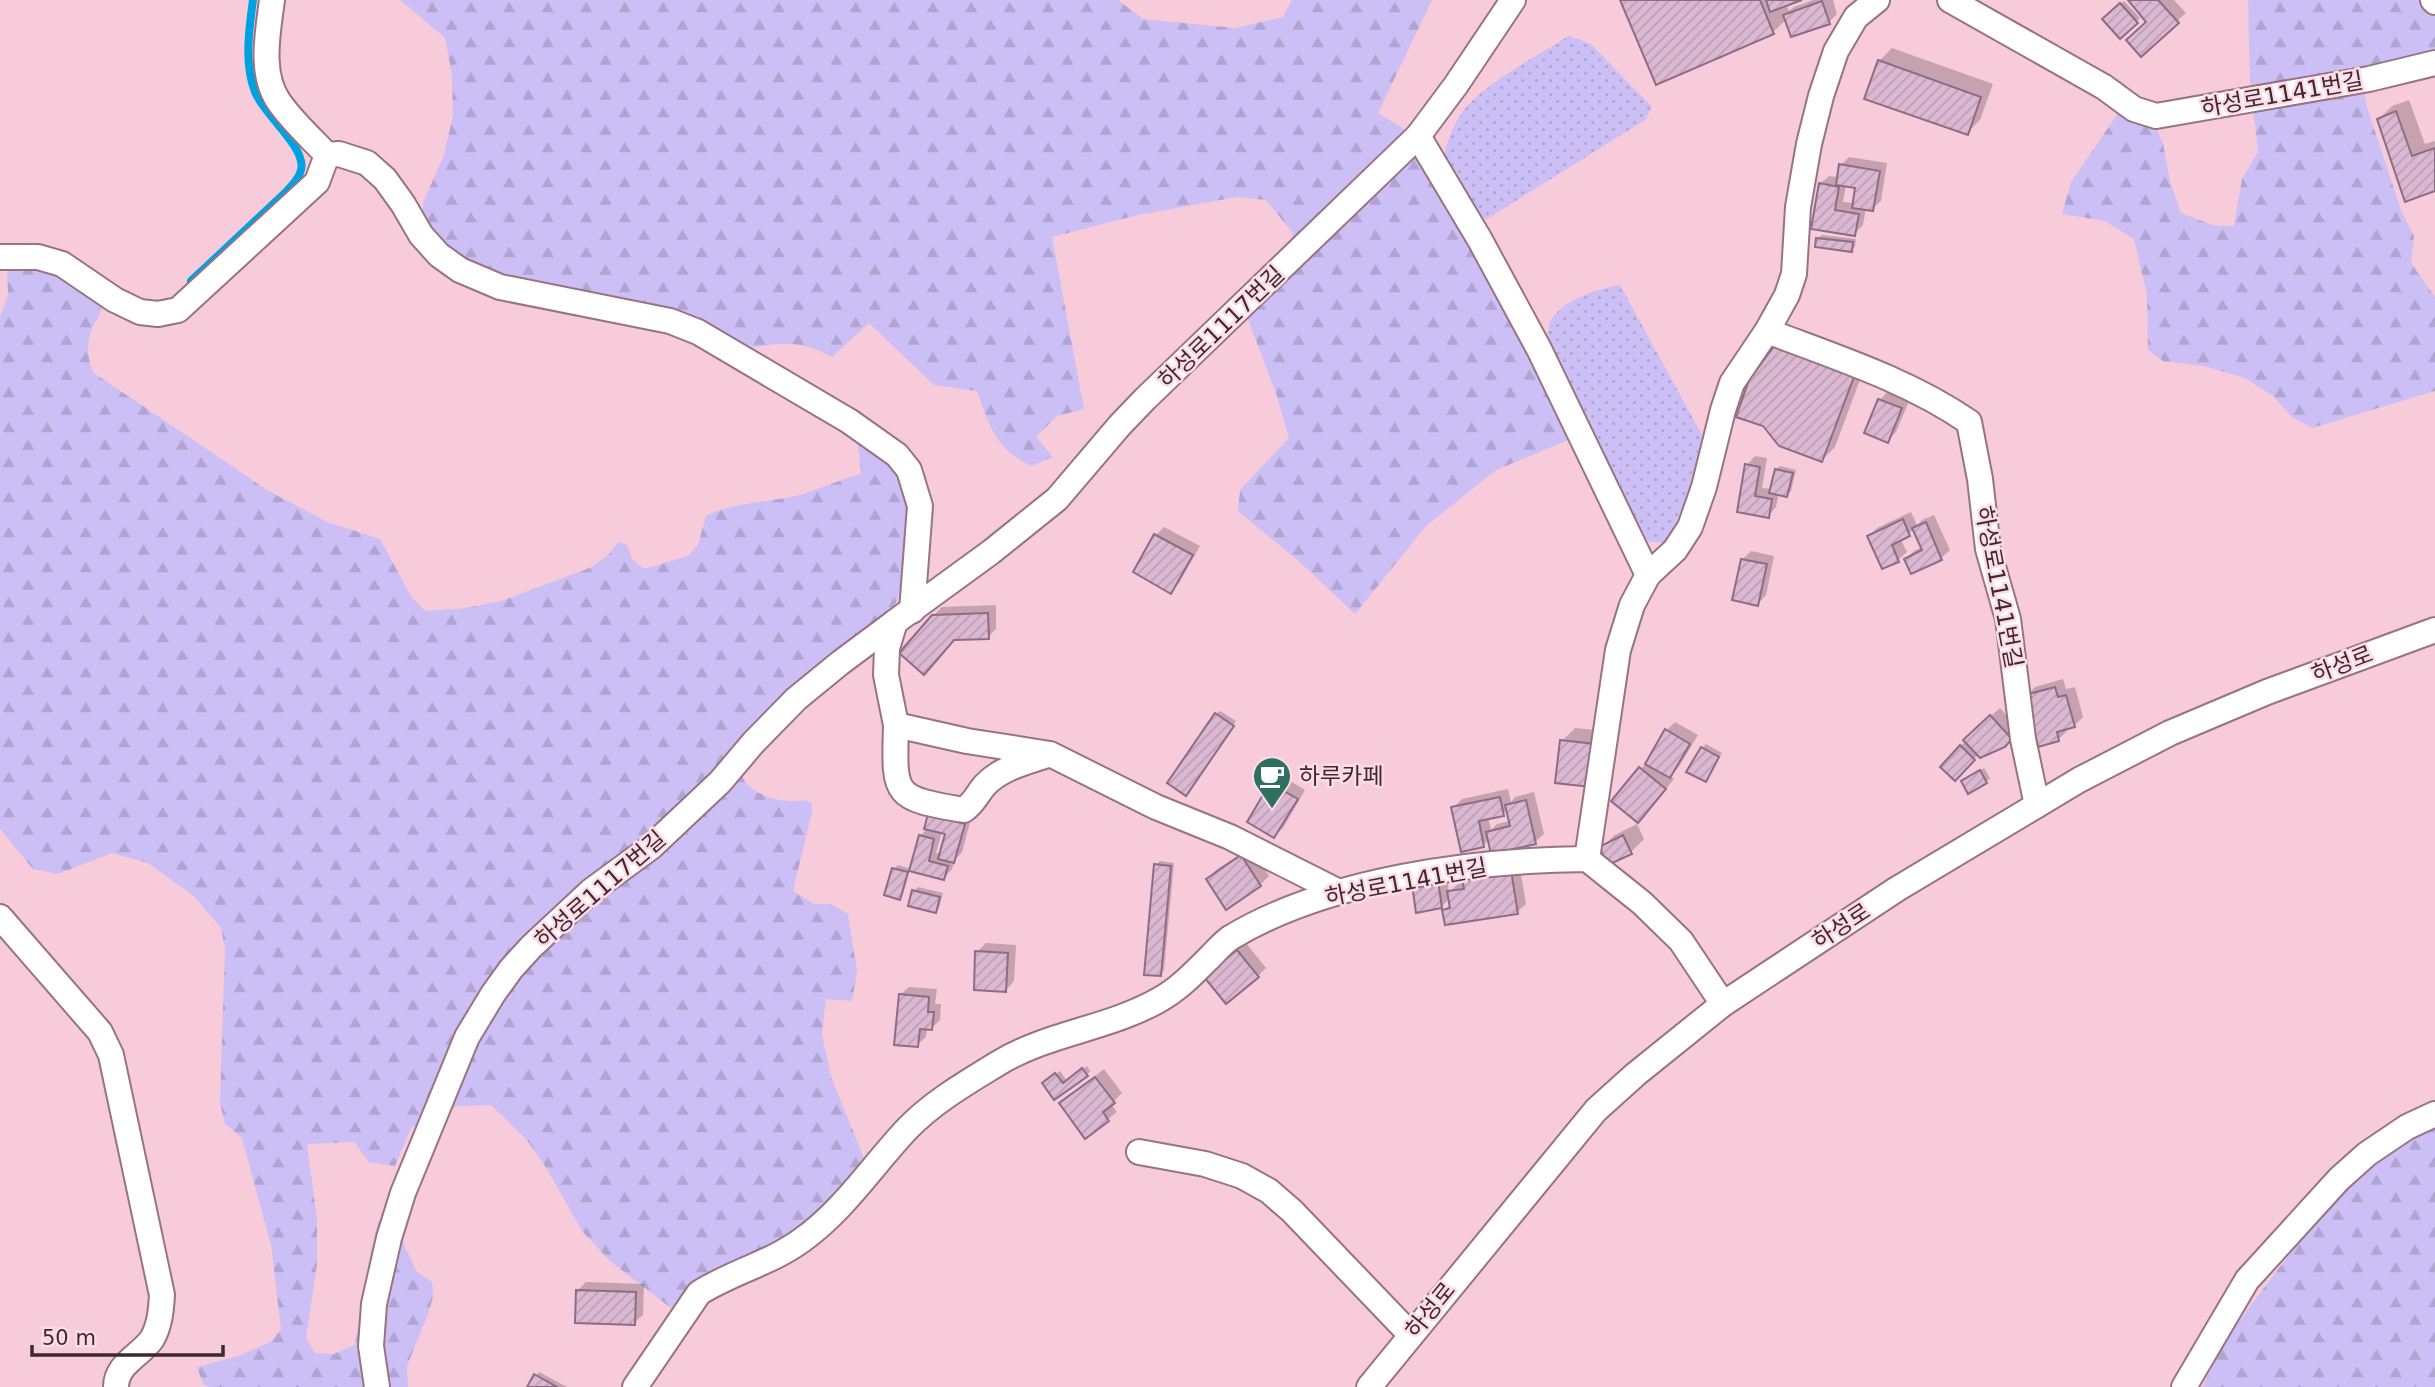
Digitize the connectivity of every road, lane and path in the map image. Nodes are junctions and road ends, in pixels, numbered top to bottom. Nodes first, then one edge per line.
1 (272, 0) edge
2 (1513, 0) edge
3 (1877, 0) edge
4 (1950, 0) edge
5 (2435, 63) edge
6 (1418, 136) junction
7 (327, 155) junction
8 (0, 257) edge
9 (1767, 331) junction
10 (1648, 575) junction
11 (903, 617) junction
12 (2435, 631) edge
13 (896, 724) junction
14 (1050, 754) junction
15 (2037, 805) junction
16 (1587, 859) junction
17 (1337, 891) junction
18 (0, 917) edge
19 (1723, 1004) junction
20 (2435, 1114) edge
21 (1139, 1152) dead end
22 (1410, 1334) junction
23 (116, 1387) edge
24 (377, 1387) edge
25 (635, 1387) edge
26 (1368, 1387) edge
27 (2184, 1387) edge

1 - 7 street
2 - 6 street, 하성로1117번길
3 - 9 street
4 - 5 street, 하성로1141번길
6 - 10 street
6 - 11 street, 하성로1117번길
7 - 8 street
7 - 11 street
9 - 10 street
9 - 15 street, 하성로1141번길
10 - 16 street
11 - 13 street
11 - 24 street, 하성로1117번길
12 - 15 street, 하성로
13 - 14 street
13 - 14 street
14 - 17 street
15 - 19 street, 하성로
16 - 17 street, 하성로1141번길
16 - 19 street
17 - 25 street, 하성로1141번길
18 - 23 street
19 - 22 street, 하성로
20 - 27 street
21 - 22 street
22 - 26 street, 하성로

